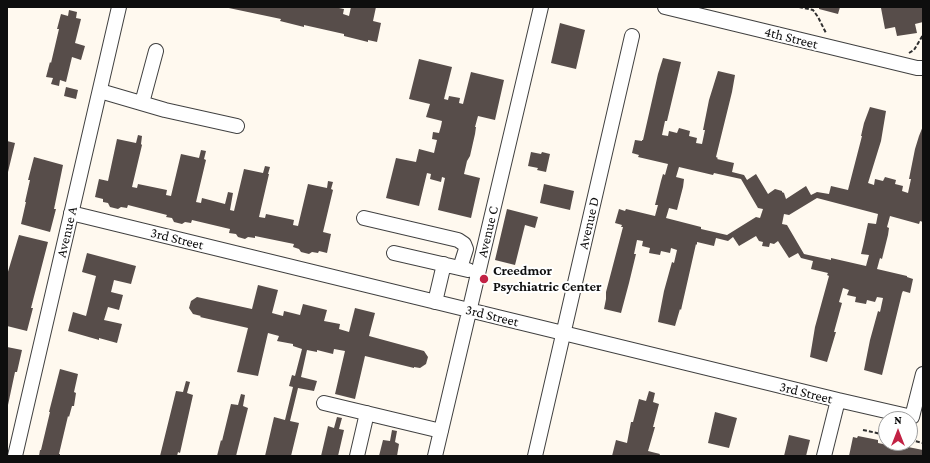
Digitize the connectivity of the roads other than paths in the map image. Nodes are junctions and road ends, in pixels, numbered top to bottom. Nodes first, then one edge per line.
1 (119, 7) edge
2 (542, 7) edge
3 (665, 7) edge
4 (632, 36) dead end
5 (156, 50) dead end
6 (920, 68) edge
7 (100, 91) junction
8 (142, 103) junction
9 (237, 126) dead end
10 (72, 213) junction
11 (364, 218) dead end
12 (394, 253) dead end
13 (444, 264) junction
14 (460, 268) junction
15 (478, 272) junction
16 (435, 302) junction
17 (469, 310) junction
18 (564, 333) junction
19 (923, 374) edge
20 (838, 400) junction
21 (324, 403) dead end
22 (367, 413) junction
23 (441, 431) junction
24 (15, 456) edge
25 (357, 456) edge
26 (435, 456) edge
27 (535, 456) edge
28 (824, 456) edge

1 - 7 street, Avenue A
2 - 15 street, Avenue C
3 - 6 street, 4th Street
4 - 18 street, Avenue D
5 - 8 street
7 - 8 street
7 - 10 street, Avenue A
8 - 9 street
10 - 16 street, 3rd Street
10 - 24 street, Avenue A
11 - 14 street
12 - 13 street
13 - 14 street
13 - 16 street
14 - 15 street
15 - 17 street, Avenue C
16 - 17 street, 3rd Street
17 - 18 street, 3rd Street
17 - 23 street, Avenue C
18 - 20 street, 3rd Street
18 - 27 street, Avenue D
19 - 20 street, 3rd Street
20 - 28 street
21 - 22 street
22 - 23 street
22 - 25 street
23 - 26 street, Avenue C

